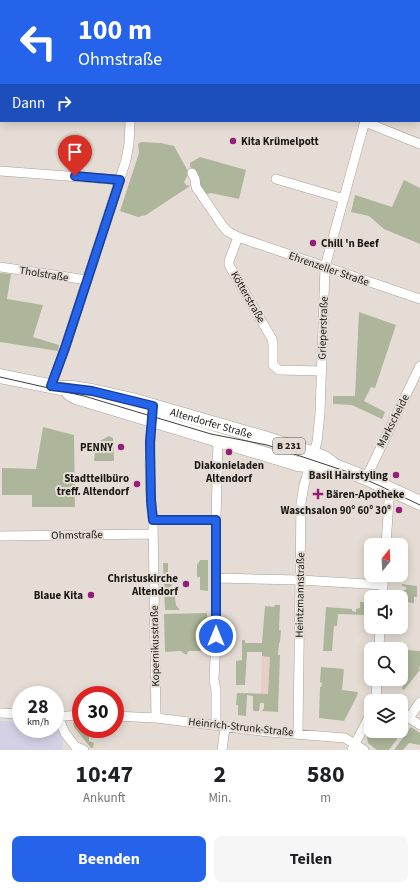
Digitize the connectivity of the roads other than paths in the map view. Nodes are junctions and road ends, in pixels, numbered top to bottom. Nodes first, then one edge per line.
1 (130, 122) edge
2 (365, 122) edge
3 (367, 122) edge
4 (420, 144) edge
5 (0, 171) edge
6 (192, 173) dead end
7 (276, 179) dead end
8 (120, 180) junction
9 (344, 199) junction
10 (238, 237) junction
11 (0, 267) edge
12 (325, 267) junction
13 (87, 280) junction
14 (420, 299) edge
15 (420, 366) edge
16 (321, 371) junction
17 (0, 376) edge
18 (55, 387) junction
19 (152, 413) junction
20 (218, 440) junction
21 (312, 459) junction
22 (366, 478) junction
23 (392, 490) junction
24 (420, 503) edge
25 (153, 520) junction
26 (216, 520) junction
27 (153, 534) junction
28 (0, 536) edge
29 (386, 538) edge
30 (216, 578) junction
31 (300, 580) junction
32 (383, 582) edge
33 (383, 585) junction
34 (383, 590) edge
35 (420, 702) edge
36 (408, 712) edge
37 (0, 713) edge
38 (12, 714) edge
39 (124, 716) edge
40 (408, 717) edge
41 (156, 718) junction
42 (420, 725) edge
43 (221, 726) junction
44 (364, 727) edge
45 (64, 731) edge
46 (298, 733) junction
47 (354, 747) edge
48 (84, 750) edge
49 (222, 750) edge
50 (364, 750) edge

1 - 8 street
2 - 9 street, Grieperstraße
3 - 4 street
5 - 8 street
6 - 10 street
7 - 9 street
8 - 13 street
9 - 12 street, Grieperstraße
10 - 12 street, Ehrenzeller Straße
10 - 16 street, Kötterstraße
11 - 13 street, Tholstraße
12 - 14 street, Ehrenzeller Straße
12 - 16 street, Grieperstraße
13 - 18 street
15 - 22 street, Markscheide
16 - 21 street, Grieperstraße
17 - 18 main road, Altendorfer Straße / B 231
18 - 19 main road, Altendorfer Straße / B 231
19 - 20 main road, Altendorfer Straße / B 231
19 - 21 main road, Altendorfer Straße / B 231
19 - 25 street, Kopernikusstraße
20 - 21 main road, Altendorfer Straße / B 231
20 - 26 street
21 - 22 main road, Altendorfer Straße / B 231
21 - 31 street, Heintzmannstraße
22 - 23 main road, Altendorfer Straße / B 231
23 - 24 main road, Altendorfer Straße / B 231
23 - 29 street
25 - 26 street
25 - 27 street, Kopernikusstraße
26 - 30 street
27 - 28 street, Ohmstraße
27 - 41 street, Kopernikusstraße
30 - 31 street
30 - 43 street
31 - 33 street
31 - 46 street, Heintzmannstraße
32 - 33 street
33 - 34 street
35 - 36 street
37 - 38 street
39 - 41 street, Heinrich-Strunk-Straße
40 - 42 street
41 - 43 street, Heinrich-Strunk-Straße
43 - 46 street, Heinrich-Strunk-Straße
43 - 49 street
44 - 47 street
45 - 48 street
46 - 47 street, Heinrich-Strunk-Straße
47 - 50 street, Heinrich-Strunk-Straße

